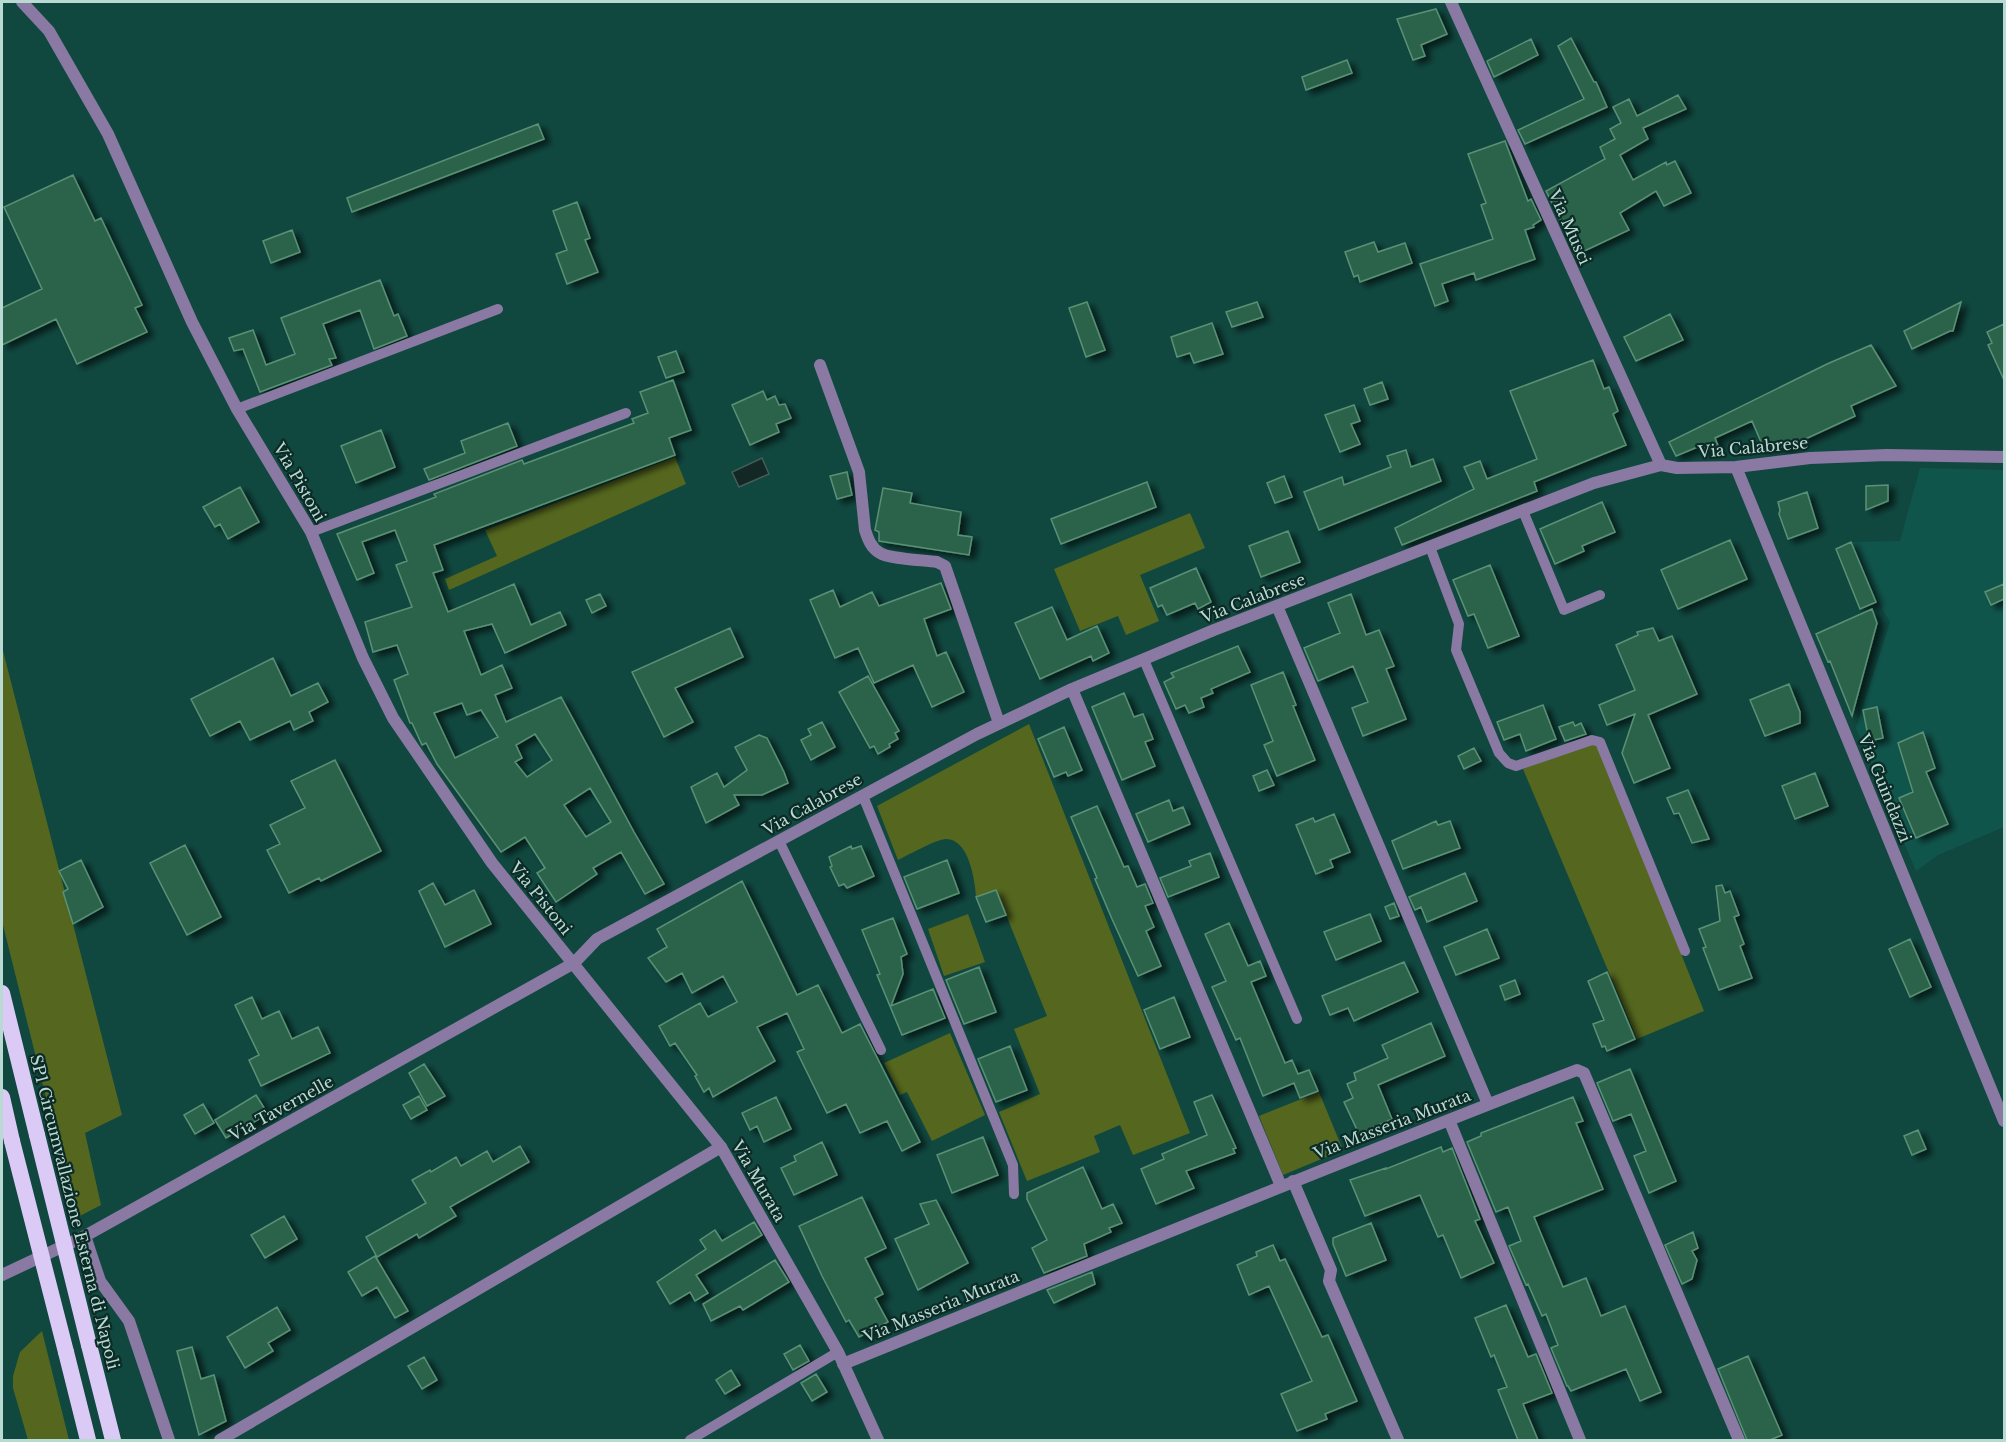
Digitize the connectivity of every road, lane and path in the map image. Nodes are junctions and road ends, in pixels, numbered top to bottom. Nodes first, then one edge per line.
1 (22, 2) edge
2 (1451, 2) edge
3 (498, 309) dead end
4 (820, 365) dead end
5 (237, 409) junction
6 (626, 413) dead end
7 (2004, 457) edge
8 (1660, 465) junction
9 (1736, 467) junction
10 (1523, 511) junction
11 (311, 531) junction
12 (1430, 547) junction
13 (1600, 595) dead end
14 (1277, 606) junction
15 (1144, 660) junction
16 (1072, 689) junction
17 (999, 723) junction
18 (863, 796) junction
19 (779, 841) junction
20 (1685, 951) dead end
21 (573, 963) junction
22 (2, 993) edge
23 (1296, 1018) dead end
24 (881, 1050) dead end
25 (2, 1097) edge
26 (1488, 1104) junction
27 (1449, 1120) junction
28 (2004, 1121) edge
29 (721, 1147) junction
30 (1293, 1181) junction
31 (1281, 1186) junction
32 (1014, 1194) dead end
33 (86, 1236) junction
34 (2, 1275) edge
35 (841, 1358) junction
36 (88, 1440) edge
37 (113, 1440) edge
38 (169, 1440) edge
39 (220, 1440) edge
40 (690, 1440) edge
41 (878, 1440) edge
42 (1398, 1440) edge
43 (1580, 1440) edge
44 (1739, 1440) edge

1 - 5 street, Via Pistoni
2 - 8 street, Via Musci
3 - 5 lane
4 - 17 street
5 - 11 street, Via Pistoni
6 - 11 lane
7 - 9 street, Via Calabrese
8 - 9 street, Via Calabrese
8 - 10 street, Via Calabrese
9 - 28 street, Via Guindazzi
10 - 12 street, Via Calabrese
10 - 13 lane
11 - 21 street, Via Pistoni
12 - 14 street, Via Calabrese
12 - 20 lane
14 - 15 street, Via Calabrese
14 - 26 street
15 - 16 street, Via Calabrese
15 - 23 lane
16 - 17 street, Via Calabrese
16 - 31 street
17 - 18 street, Via Calabrese
18 - 19 street, Via Calabrese
18 - 32 lane
19 - 21 street, Via Calabrese
19 - 24 lane
21 - 29 street, Via Murata
21 - 33 street, Via Tavernelle
22 - 37 highway, SP1 Circumvallazione Esterna di Napoli, bridge
25 - 36 highway, bridge
26 - 27 street, Via Masseria Murata
26 - 44 street, Via Masseria Murata
27 - 30 street, Via Masseria Murata
27 - 43 street
29 - 35 street, Via Murata
29 - 39 street
30 - 31 street, Via Masseria Murata
30 - 42 street
31 - 35 street, Via Masseria Murata
33 - 34 street, Via Tavernelle
33 - 38 street
35 - 40 lane
35 - 41 street, Via Murata

